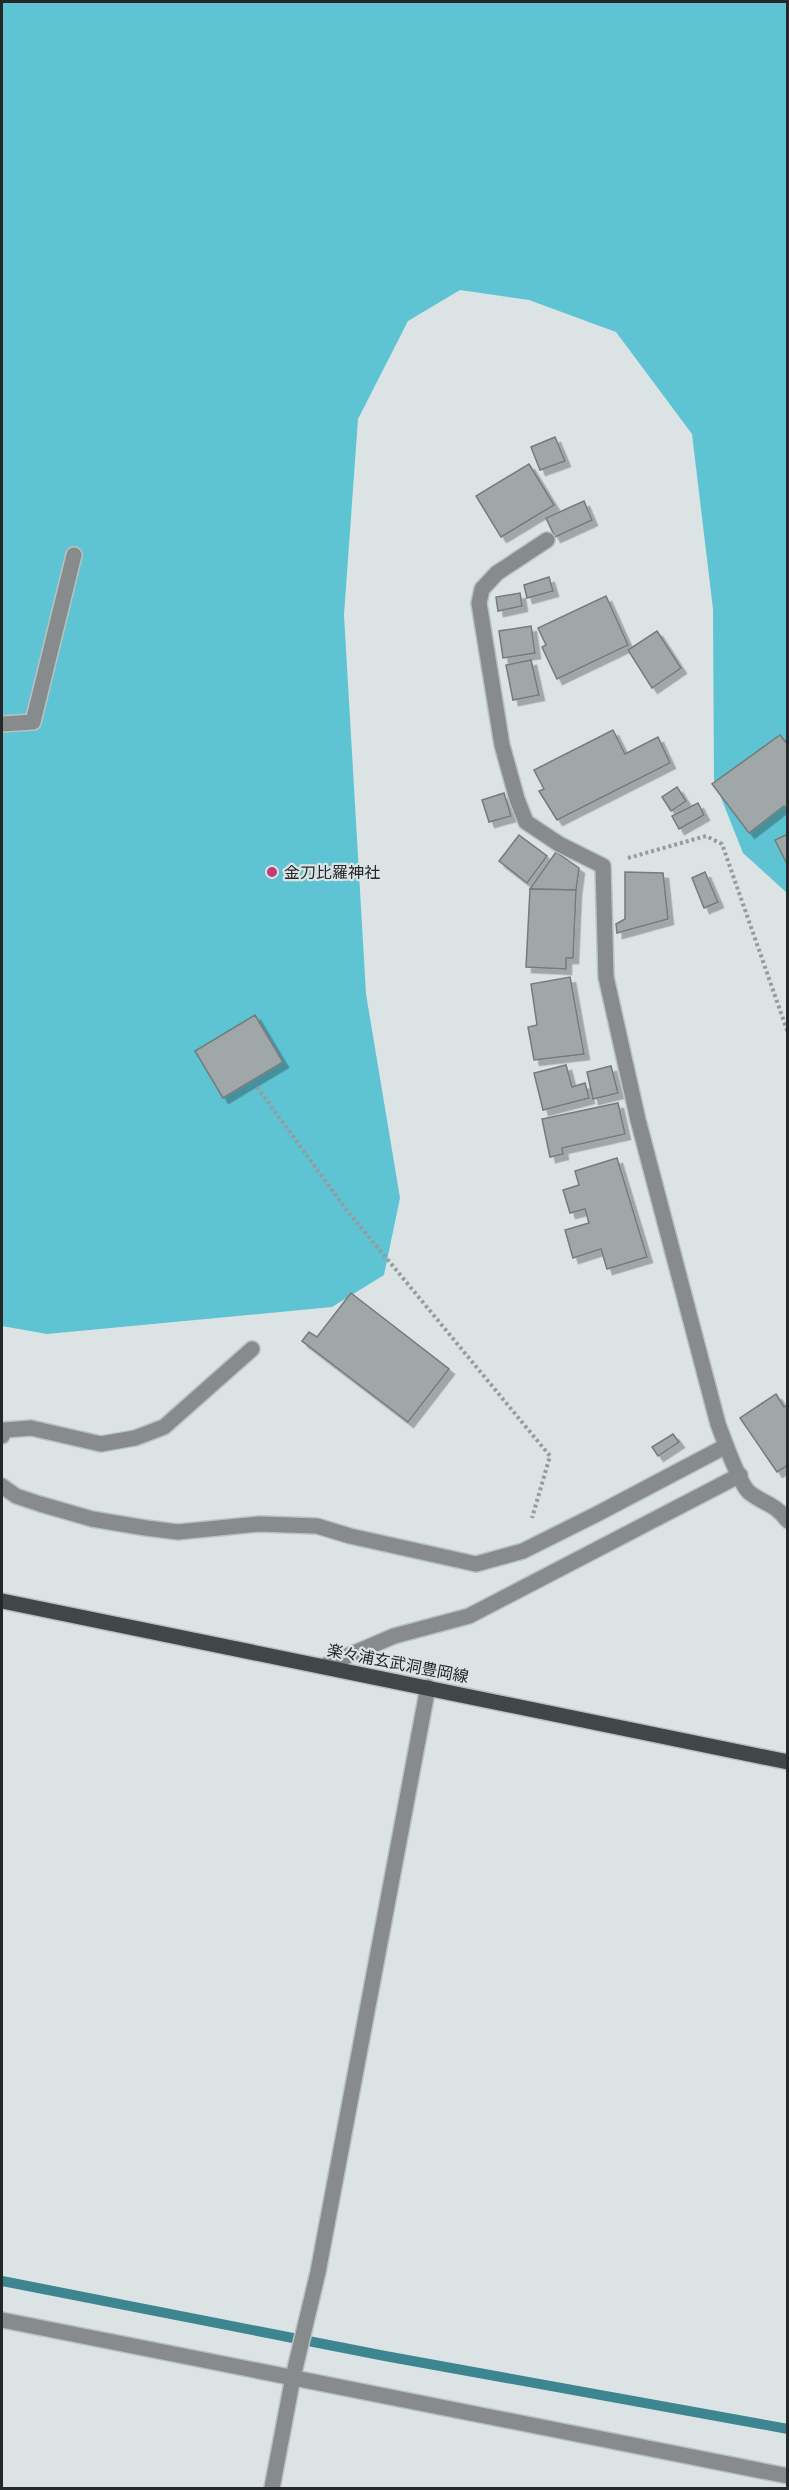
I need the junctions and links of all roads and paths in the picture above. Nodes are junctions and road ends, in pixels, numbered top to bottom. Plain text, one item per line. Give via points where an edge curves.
1 (547, 540) dead end
2 (74, 555) dead end
3 (2, 724) edge
4 (603, 866) junction
5 (788, 1033) edge
6 (257, 1087) dead end
7 (252, 1349) dead end
8 (2, 1436) edge
9 (726, 1446) junction
10 (740, 1475) junction
11 (2, 1486) edge
12 (782, 1503) edge
13 (788, 1521) edge
14 (523, 1551) junction
15 (2, 1601) edge
16 (324, 1666) junction
17 (428, 1687) junction
18 (788, 1762) edge
19 (2, 2320) edge
20 (293, 2377) junction
21 (788, 2476) edge
22 (272, 2488) edge

1 - 4 street via 497,573 482,589 479,603 502,745 526,822
2 - 3 street via 33,722
4 - 5 path via 706,836 722,844
4 - 9 street via 606,977 638,1120
6 - 14 path via 345,1208 550,1456
7 - 8 street via 164,1427 135,1438 101,1444 31,1428 5,1430
9 - 10 street
9 - 14 street
10 - 12 street via 748,1492
10 - 16 street via 469,1616 394,1636
11 - 14 street via 16,1496 92,1519 167,1531 259,1524 316,1526 476,1564
12 - 13 street
15 - 16 main road, 楽々浦玄武洞豊岡線
16 - 17 main road, 楽々浦玄武洞豊岡線
17 - 18 main road, 楽々浦玄武洞豊岡線
17 - 20 street via 318,2272
19 - 20 street
20 - 21 street
20 - 22 street

